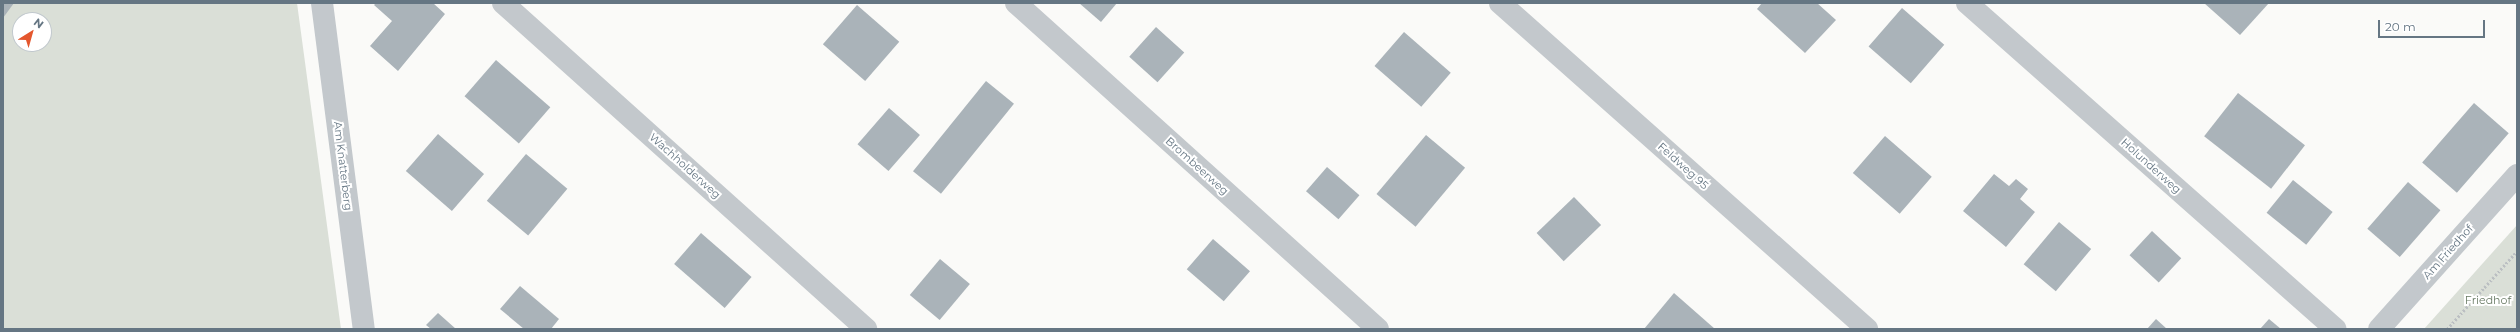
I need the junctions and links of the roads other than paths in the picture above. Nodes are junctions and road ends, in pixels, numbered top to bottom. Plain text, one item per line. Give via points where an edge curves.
1 (322, 3) edge
2 (503, 3) edge
3 (1016, 3) edge
4 (1500, 3) edge
5 (1967, 3) edge
6 (2517, 175) edge
7 (854, 325) edge
8 (364, 329) edge
9 (1378, 329) edge
10 (1867, 329) edge
11 (2335, 329) edge
12 (2379, 329) edge

1 - 8 street, Am Knatterberg
2 - 7 street, Wachholderweg
3 - 9 street, Brombeerweg
4 - 10 street, Feldweg 95
5 - 11 street, Holunderweg
6 - 12 street, Am Friedhof

